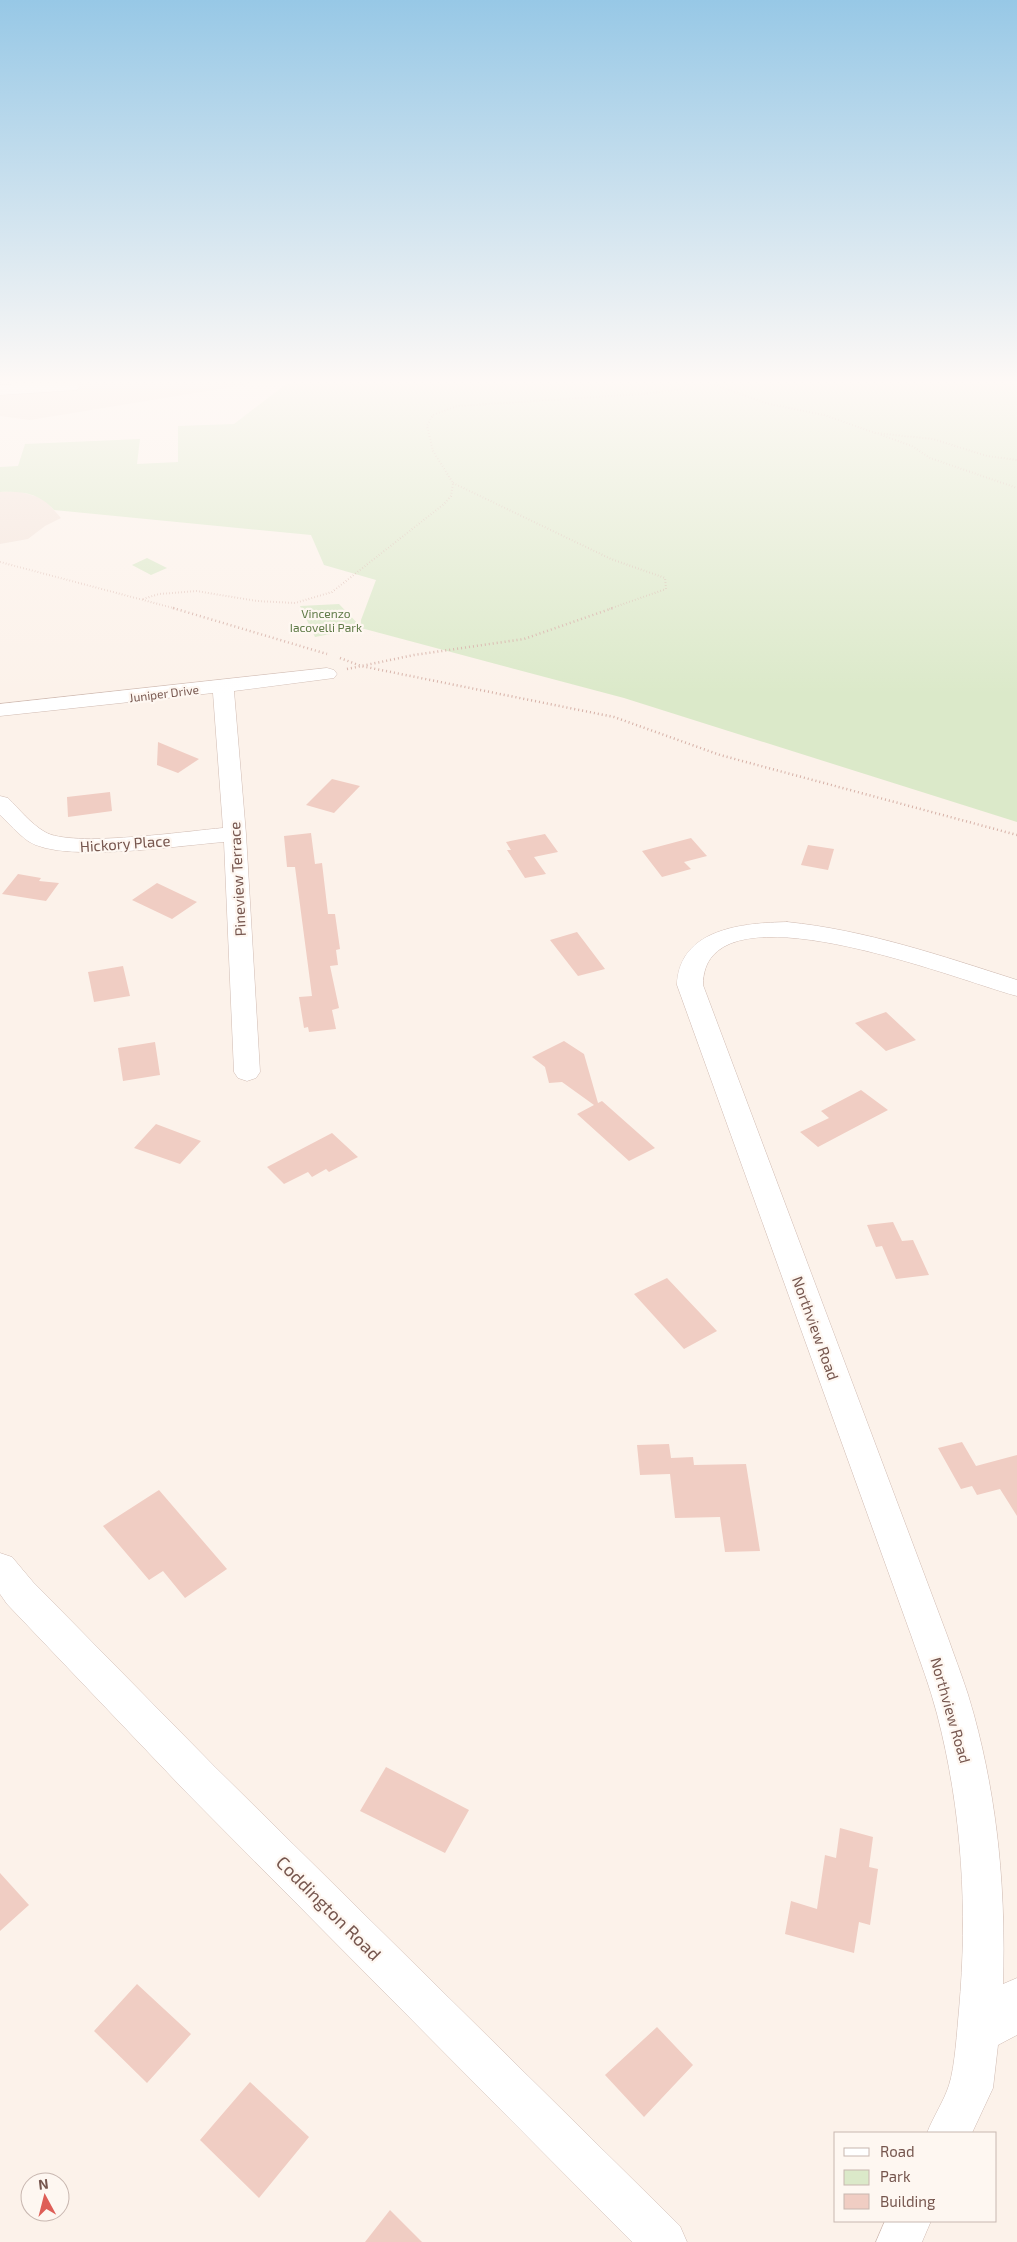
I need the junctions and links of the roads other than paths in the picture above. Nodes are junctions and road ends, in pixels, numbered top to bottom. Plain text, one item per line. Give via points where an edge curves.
1 (327, 674) road end
2 (223, 686) junction
3 (0, 710) edge
4 (0, 803) edge
5 (235, 834) junction
6 (1017, 988) edge
7 (246, 1072) dead end
8 (7, 1587) edge
9 (1017, 1999) edge
10 (978, 2032) junction
11 (949, 2132) edge
12 (908, 2222) edge
13 (664, 2242) edge
14 (899, 2242) edge

1 - 2 street, Juniper Drive
2 - 3 street, Juniper Drive
2 - 5 street, Pineview Terrace
4 - 5 street, Hickory Place via 37,837 63,845 95,846
5 - 7 street, Pineview Terrace
6 - 10 street, Northview Road via 856,940 788,931 754,930 723,938 700,953 689,974 929,1635 958,1725 975,1807 984,1896 983,1990
8 - 13 street, Coddington Road
9 - 10 street via 1006,2018
10 - 11 street, Northview Road via 971,2088
12 - 14 street

